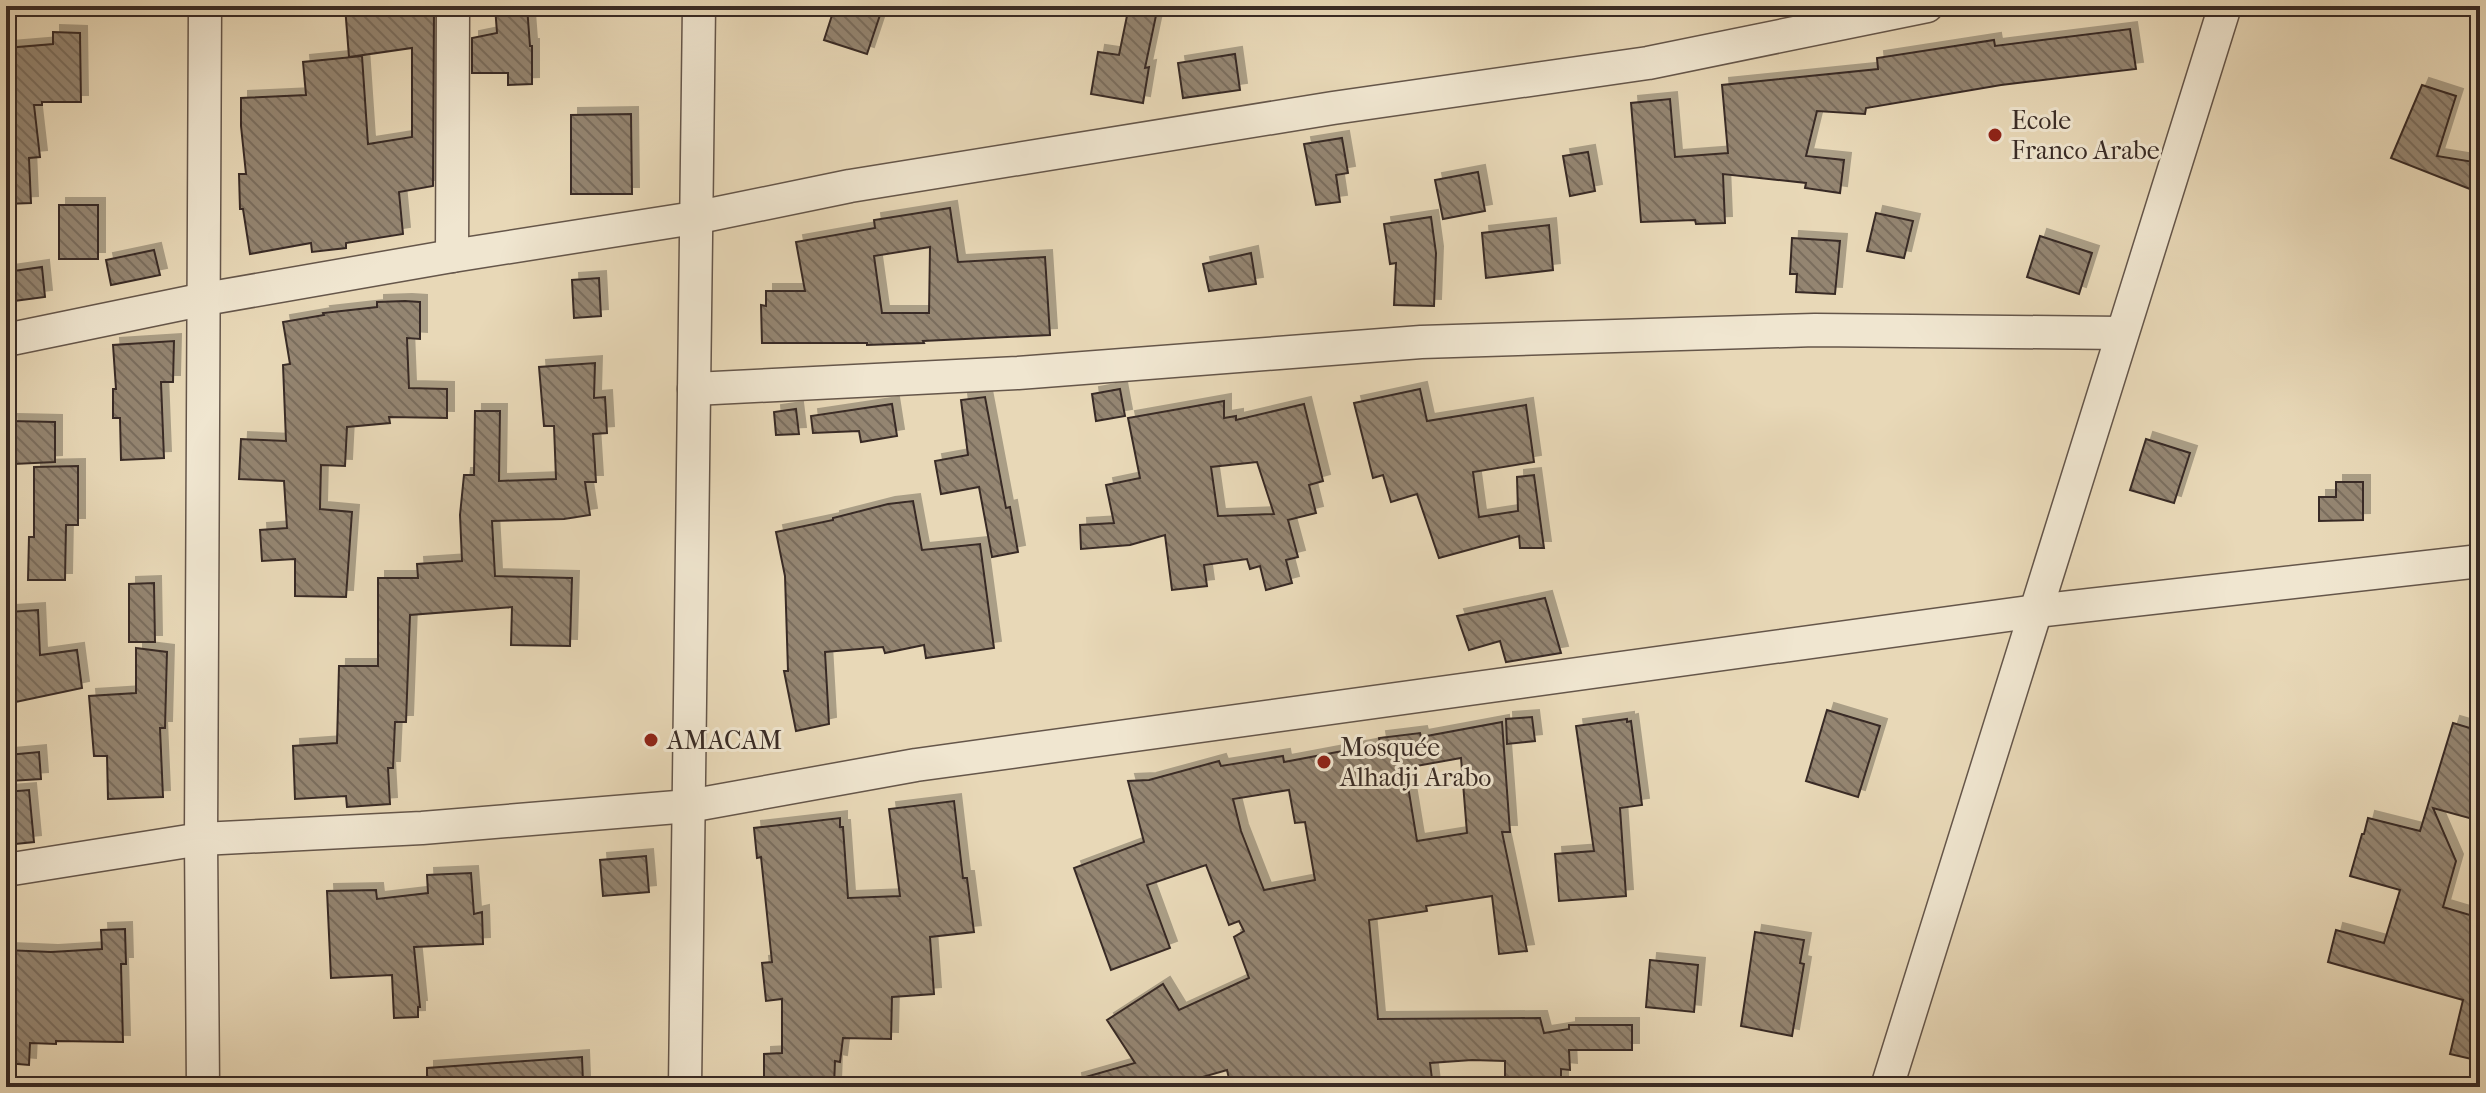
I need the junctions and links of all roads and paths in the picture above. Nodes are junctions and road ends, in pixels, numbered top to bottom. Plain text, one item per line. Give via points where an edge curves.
1 (205, 6) edge
2 (453, 6) edge
3 (699, 6) edge
4 (1927, 6) edge
5 (2225, 6) edge
6 (694, 218) junction
7 (452, 256) junction
8 (205, 299) junction
9 (2122, 333) junction
10 (6, 340) edge
11 (694, 389) junction
12 (2480, 561) edge
13 (2036, 611) junction
14 (689, 806) junction
15 (201, 839) junction
16 (6, 870) edge
17 (203, 1087) edge
18 (685, 1087) edge
19 (1887, 1087) edge

1 - 8 street
2 - 7 street
3 - 6 street
4 - 6 street via 1648,63 881,181
5 - 9 street
6 - 7 street
6 - 11 street
7 - 8 street
8 - 10 street
8 - 15 street
9 - 11 street via 1815,330 1421,342 1018,373
9 - 13 street
11 - 14 street
12 - 13 street
13 - 14 street via 916,765
13 - 19 street
14 - 15 street
14 - 18 street
15 - 16 street
15 - 17 street

